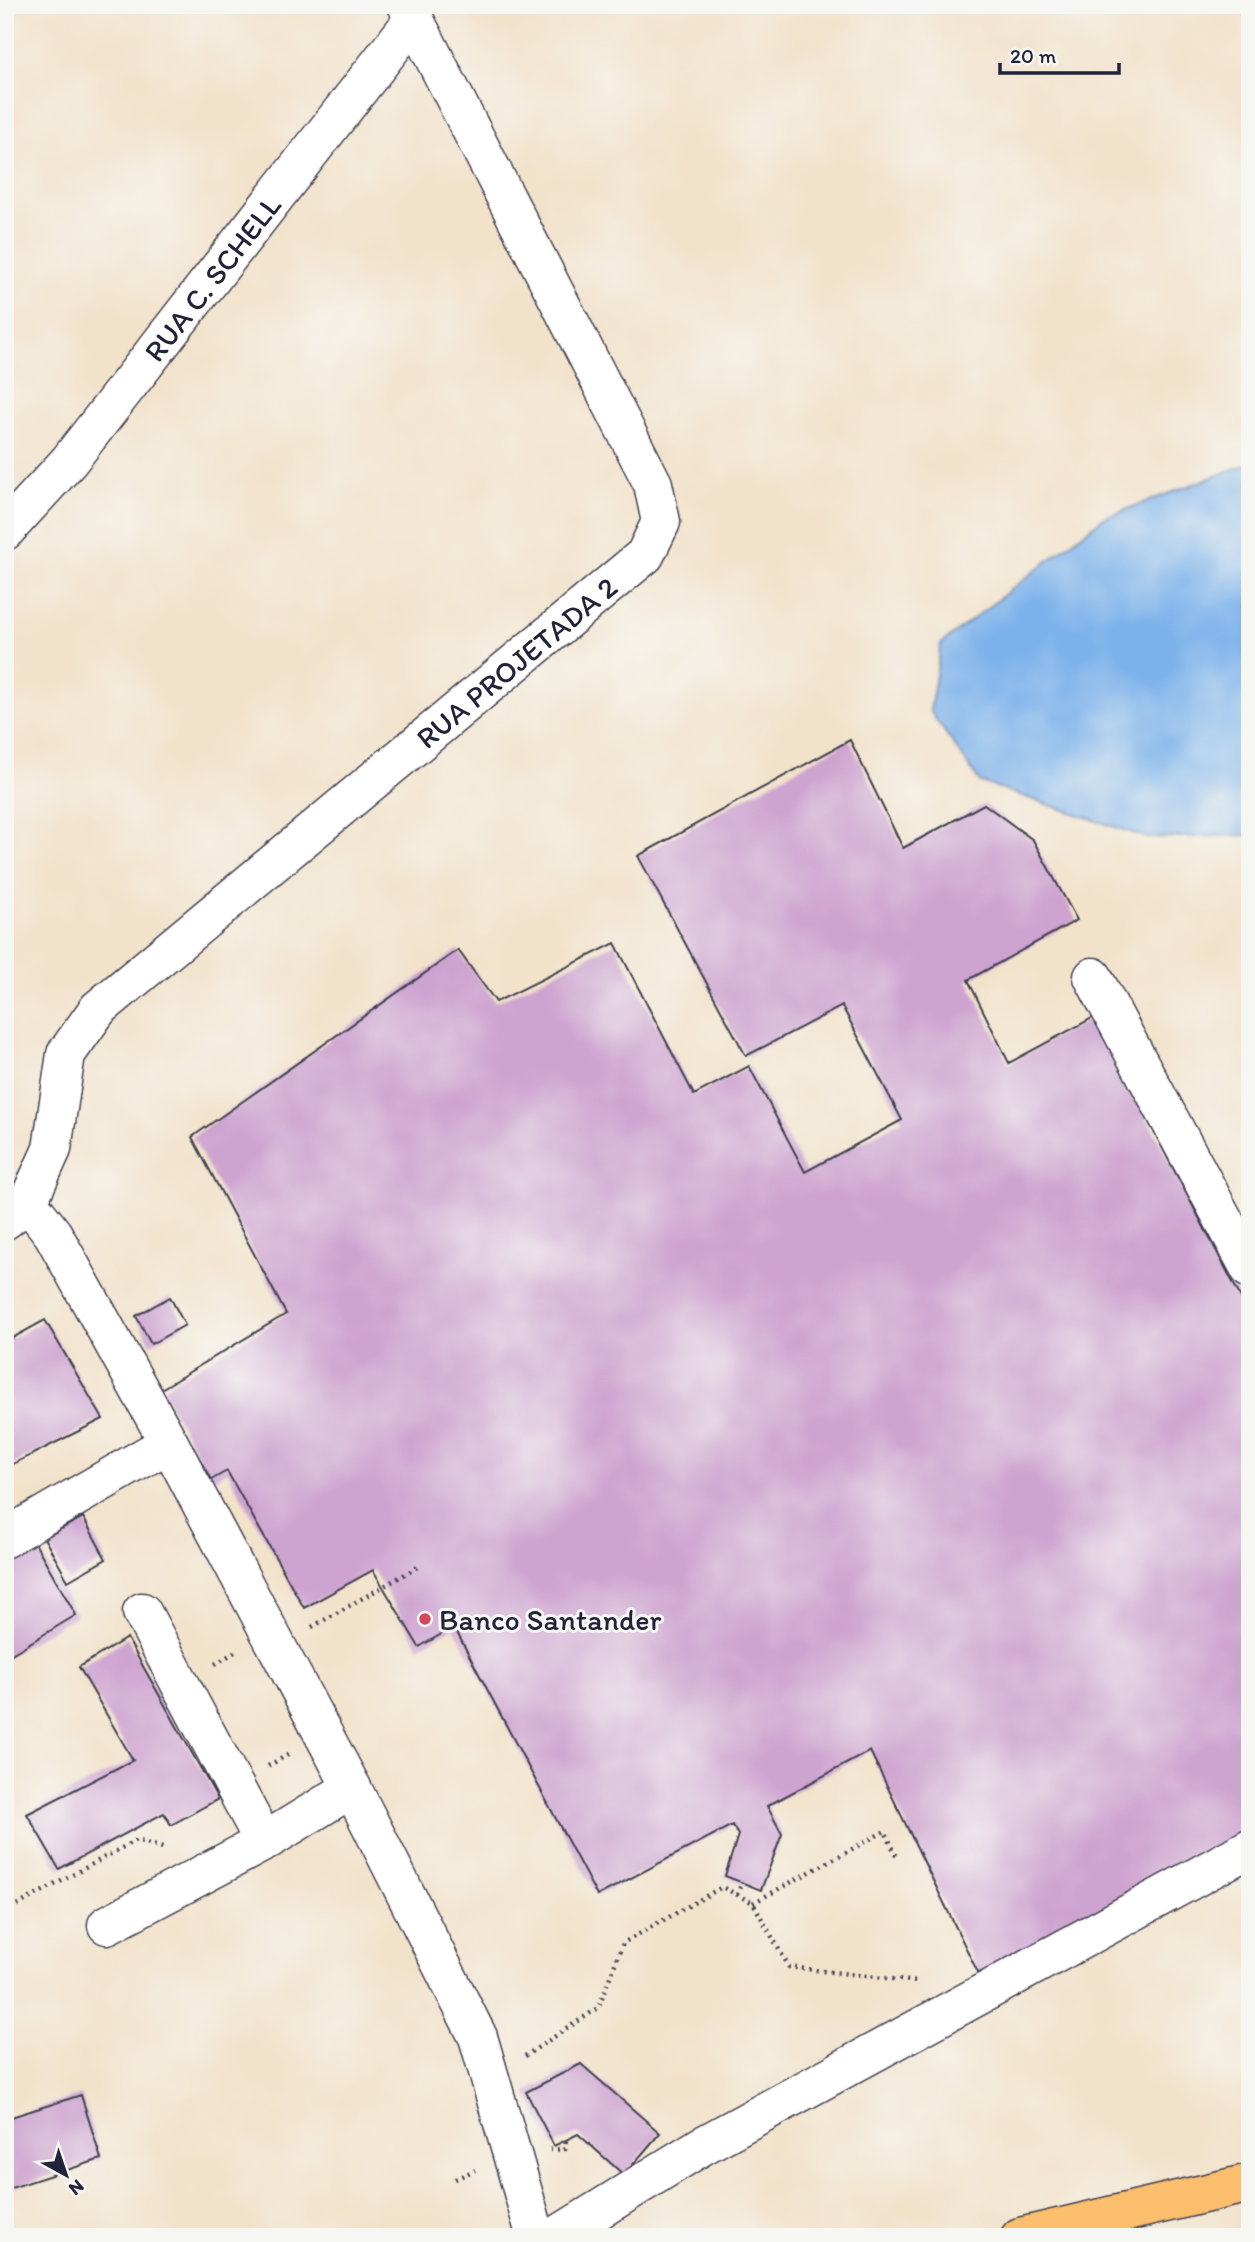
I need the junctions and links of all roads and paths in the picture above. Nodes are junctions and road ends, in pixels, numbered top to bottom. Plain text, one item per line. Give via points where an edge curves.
1 (411, 12) edge
2 (5, 531) edge
3 (1093, 977) dead end
4 (16, 1211) edge
5 (1250, 1269) edge
6 (169, 1443) junction
7 (5, 1538) edge
8 (142, 1612) dead end
9 (274, 1640) junction
10 (180, 1684) junction
11 (300, 1748) dead end
12 (352, 1788) junction
13 (244, 1804) junction
14 (264, 1842) junction
15 (1250, 1848) edge
16 (168, 1850) dead end
17 (897, 1857) dead end
18 (742, 1882) dead end
19 (737, 1895) junction
20 (753, 1903) junction
21 (5, 1912) edge
22 (107, 1926) dead end
23 (921, 1983) dead end
24 (522, 2059) dead end
25 (1250, 2183) edge
26 (536, 2237) edge
27 (555, 2237) edge
28 (1020, 2237) edge

1 - 2 street, RUA C. SCHELL via 69,461
1 - 4 street, RUA PROJETADA 2 via 653,484 661,522 645,555 98,1009 66,1054 52,1149
3 - 5 street
4 - 6 street via 53,1234
6 - 7 street
6 - 9 street
8 - 10 street
9 - 10 path via 241,1648
9 - 12 street
10 - 13 street
11 - 13 path via 266,1768
12 - 14 street
12 - 26 street via 478,2037
13 - 14 street
14 - 22 street
15 - 27 street via 702,2146
16 - 21 path via 136,1840
17 - 20 path via 885,1831
18 - 19 path
19 - 20 path
19 - 24 path via 722,1887 623,1943 598,2008
20 - 23 path via 789,1967
25 - 28 main road

